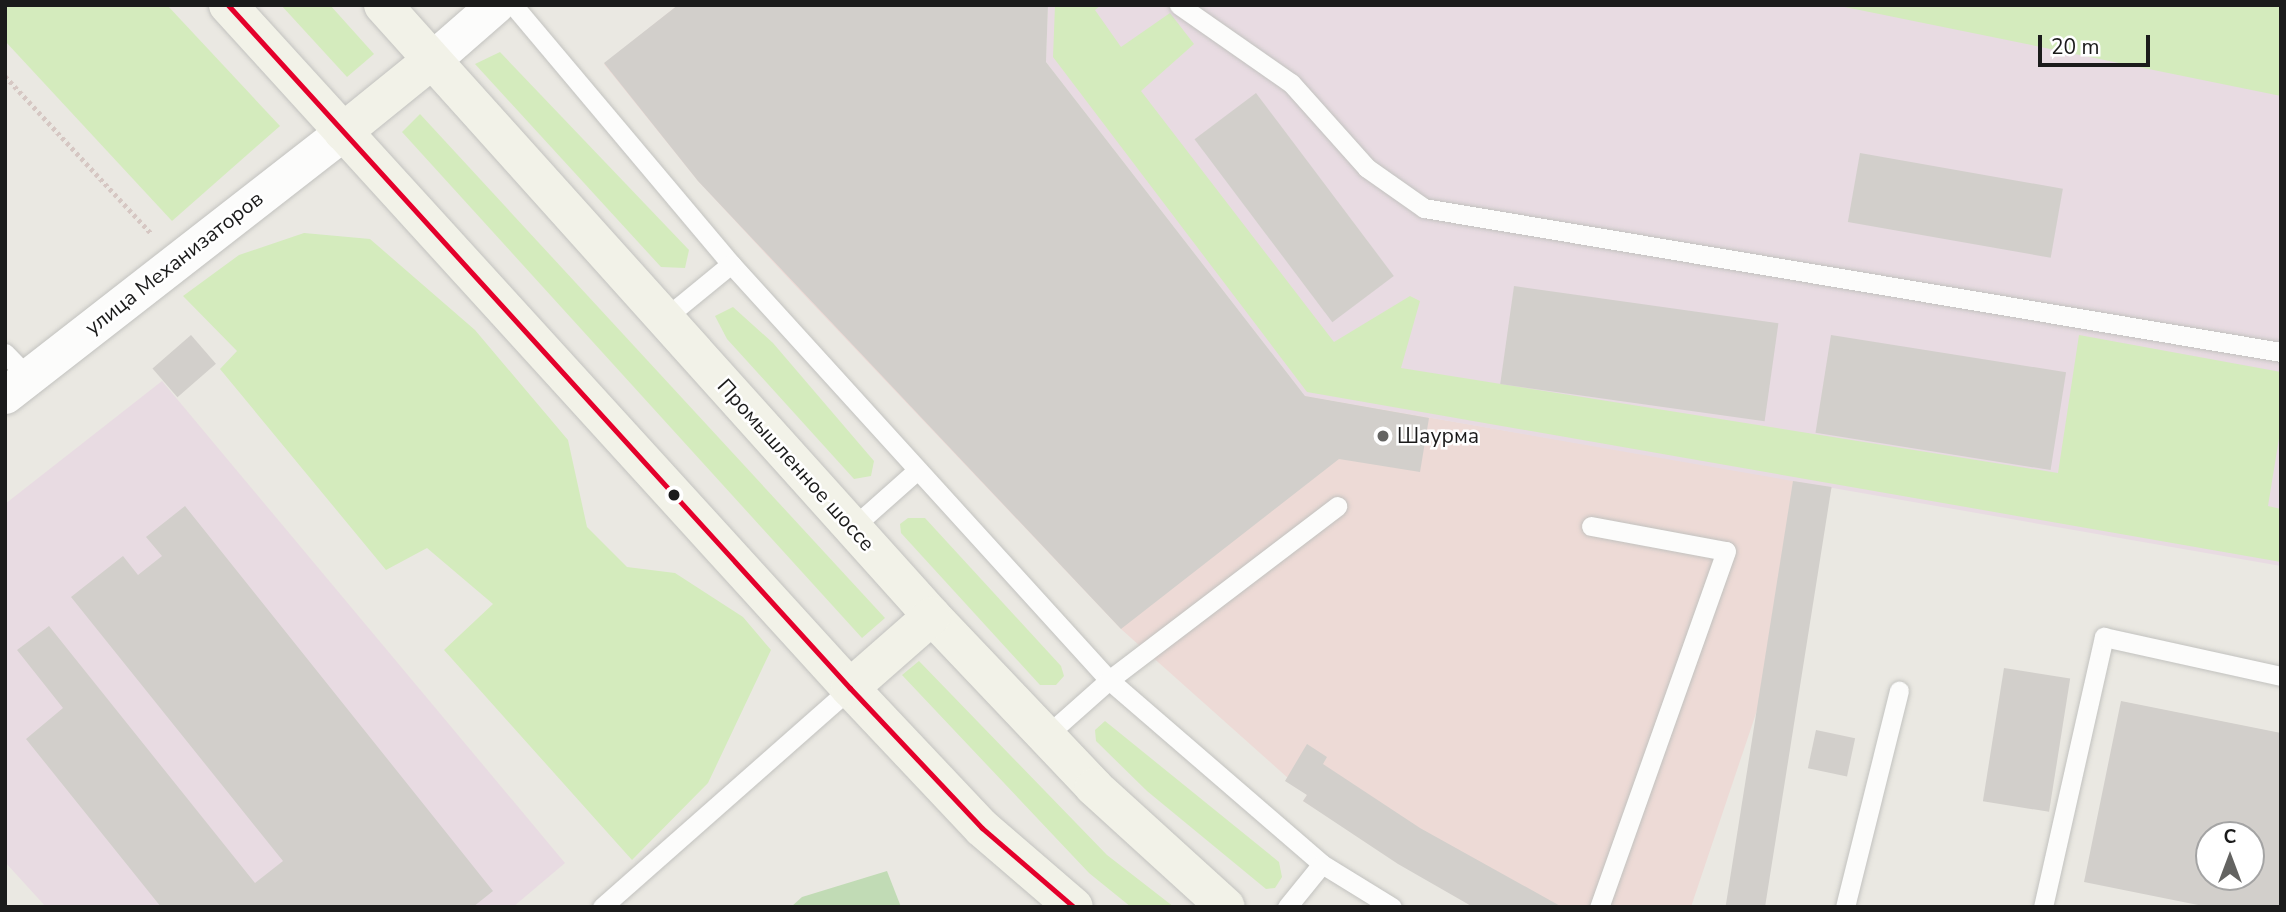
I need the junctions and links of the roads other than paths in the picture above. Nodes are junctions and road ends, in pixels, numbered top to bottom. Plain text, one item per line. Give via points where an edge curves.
1 (228, 5) edge
2 (383, 5) edge
3 (495, 5) edge
4 (513, 5) edge
5 (1178, 5) edge
6 (432, 60) junction
7 (343, 132) junction
8 (731, 264) junction
9 (665, 318) junction
10 (2281, 352) edge
11 (13, 375) edge
12 (915, 472) junction
13 (1337, 506) dead end
14 (1591, 526) dead end
15 (852, 528) junction
16 (932, 616) junction
17 (2281, 676) edge
18 (1109, 680) junction
19 (850, 688) junction
20 (1899, 691) dead end
21 (1046, 736) junction
22 (1322, 864) junction
23 (602, 907) edge
24 (1074, 907) edge
25 (1226, 907) edge
26 (1287, 907) edge
27 (1392, 907) edge
28 (1599, 907) edge
29 (1845, 907) edge
30 (2043, 907) edge

1 - 7 main road
2 - 6 main road, Промышленное шоссе
3 - 6 street
4 - 8 lane
5 - 10 lane via 1291,83 1367,168 1424,208
6 - 7 main road
6 - 9 main road, Промышленное шоссе
7 - 11 street, улица Механизаторов via 177,261
7 - 19 main road
8 - 9 lane
8 - 12 lane
9 - 15 main road, Промышленное шоссе
12 - 15 lane
12 - 18 lane
13 - 18 lane
14 - 28 lane via 1726,551
15 - 16 main road, Промышленное шоссе
16 - 19 main road
16 - 21 main road, Промышленное шоссе
17 - 30 lane via 2104,637
18 - 21 lane
18 - 22 lane
19 - 23 lane
19 - 24 main road via 982,828
20 - 29 lane
21 - 25 main road, Промышленное шоссе
22 - 26 lane
22 - 27 lane

